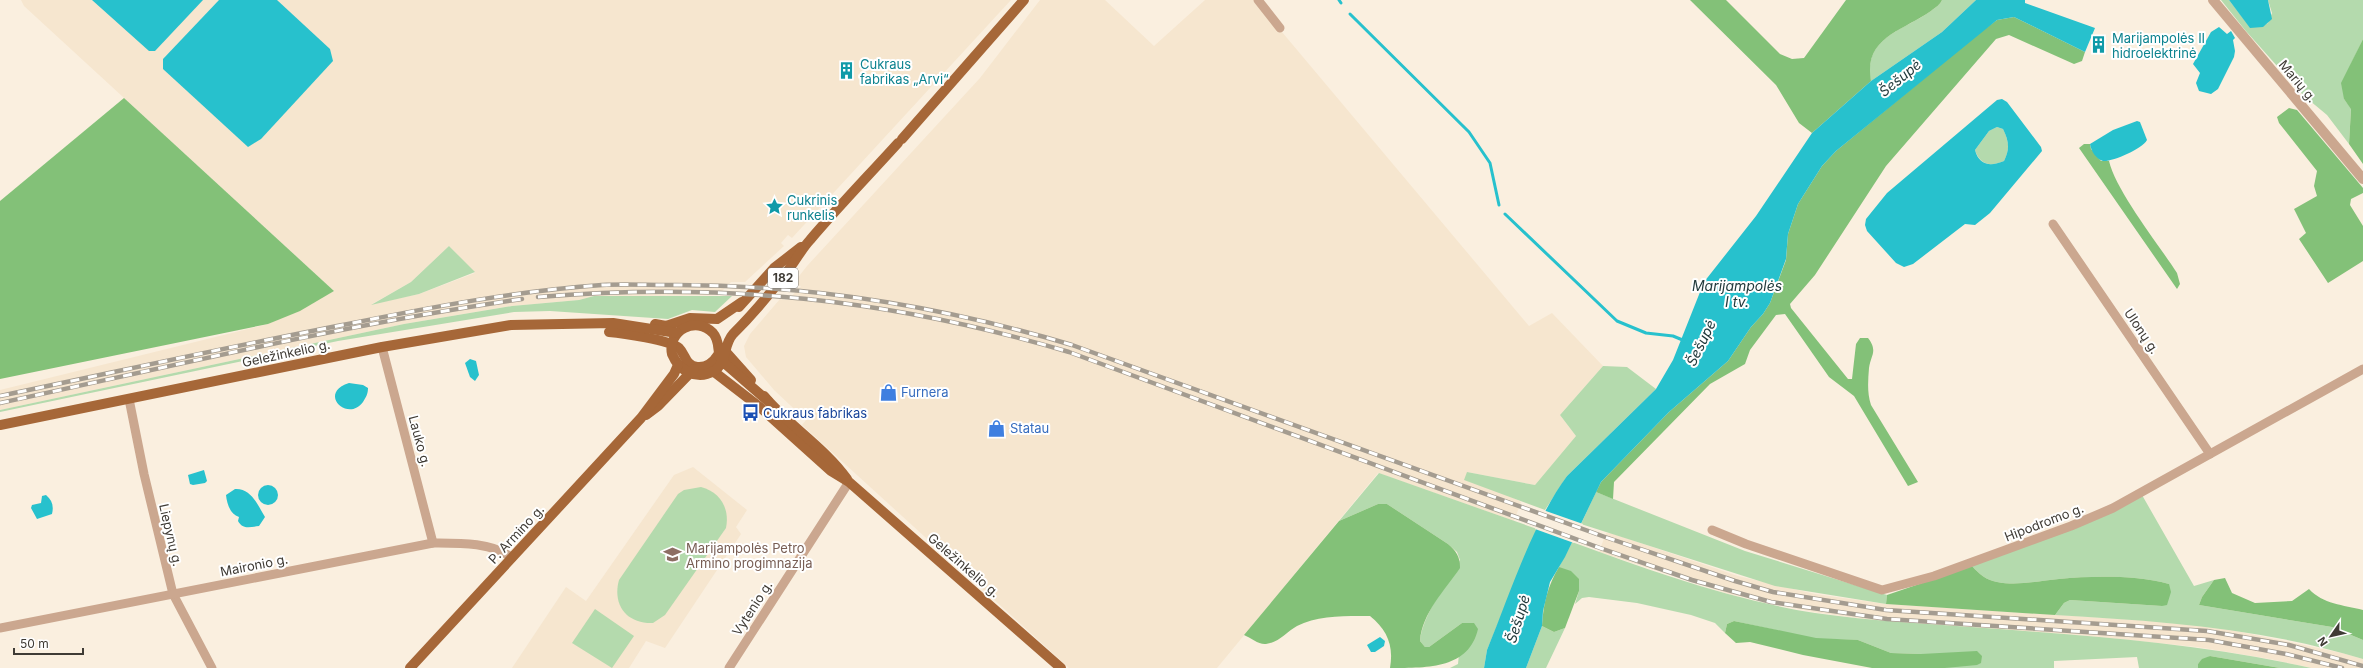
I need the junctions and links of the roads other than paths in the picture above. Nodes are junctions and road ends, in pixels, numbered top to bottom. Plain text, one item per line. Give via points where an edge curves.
1 (1024, 0) edge
2 (1258, 0) edge
3 (2213, 0) edge
4 (1280, 28) dead end
5 (2363, 179) edge
6 (2052, 224) dead end
7 (809, 241) junction
8 (742, 302) junction
9 (752, 312) junction
10 (611, 327) junction
11 (710, 330) junction
12 (677, 333) junction
13 (718, 341) junction
14 (382, 347) junction
15 (672, 349) junction
16 (722, 356) junction
17 (678, 365) junction
18 (2363, 369) edge
19 (693, 370) junction
20 (713, 372) junction
21 (129, 399) junction
22 (641, 418) junction
23 (0, 425) edge
24 (2210, 454) junction
25 (850, 482) junction
26 (1712, 530) dead end
27 (433, 543) junction
28 (512, 558) junction
29 (173, 594) junction
30 (0, 628) edge
31 (212, 668) edge
32 (410, 668) edge
33 (729, 668) edge
34 (1061, 668) edge

1 - 7 main road, 182
2 - 4 street
3 - 5 street, Marių g.
6 - 24 street, Ulonų g.
7 - 8 main road, 182 via 774,268
7 - 9 main road, 182 via 784,277
8 - 10 main road via 713,320 690,318 666,326 632,321
8 - 11 main road, 182 via 733,315
9 - 13 main road, 182
9 - 16 main road via 729,340
10 - 12 main road, Geležinkelio g.
10 - 14 main road, Geležinkelio g. via 512,326
10 - 15 main road, Geležinkelio g.
11 - 12 main road via 691,325
11 - 13 main road
12 - 15 main road
13 - 16 main road
14 - 21 main road, Geležinkelio g.
14 - 27 street, Lauko g.
15 - 17 main road
15 - 19 main road via 679,348
16 - 19 main road via 708,365
16 - 20 main road
16 - 25 main road, Geležinkelio g. via 797,430 837,464
17 - 19 main road
17 - 22 main road, P. Armino g.
18 - 24 street, Hipodromo g.
19 - 20 main road via 702,375
19 - 22 main road, P. Armino g. via 658,406
20 - 25 main road, Geležinkelio g. via 761,408 831,470
21 - 23 main road, Geležinkelio g.
21 - 29 street, Liepynų g.
22 - 28 main road, P. Armino g.
24 - 26 street, Hipodromo g. via 2113,508 2071,526 1934,576 1882,590
25 - 33 street, Vytenio g.
25 - 34 main road, Geležinkelio g.
27 - 28 street, Maironio g. via 452,543 503,551
27 - 29 street, Maironio g.
28 - 32 main road, P. Armino g.
29 - 30 street, Maironio g.
29 - 31 street, Liepynų g.

